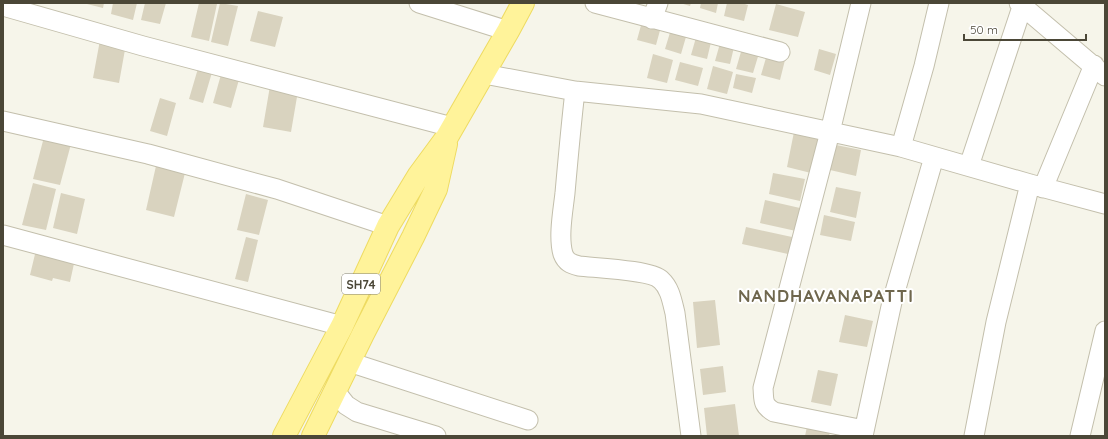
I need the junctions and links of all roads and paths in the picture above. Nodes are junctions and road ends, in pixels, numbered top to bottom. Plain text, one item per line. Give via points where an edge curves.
1 (419, 3) edge
2 (523, 3) edge
3 (595, 3) edge
4 (861, 3) edge
5 (938, 3) edge
6 (3, 5) edge
7 (1021, 5) edge
8 (655, 11) edge
9 (508, 31) junction
10 (780, 52) dead end
11 (1099, 70) edge
12 (484, 74) junction
13 (575, 91) junction
14 (3, 121) edge
15 (450, 132) junction
16 (830, 132) junction
17 (901, 146) junction
18 (934, 157) junction
19 (969, 166) junction
20 (1036, 186) junction
21 (1105, 204) edge
22 (388, 226) junction
23 (3, 235) edge
24 (342, 326) junction
25 (1105, 331) edge
26 (349, 362) junction
27 (335, 391) junction
28 (528, 420) dead end
29 (863, 433) edge
30 (284, 436) edge
31 (313, 436) edge
32 (436, 436) edge
33 (691, 436) edge
34 (974, 436) edge
35 (1080, 436) edge

1 - 9 street
2 - 9 main road, SH74
3 - 8 street
4 - 16 street
5 - 17 street via 924,66
6 - 15 street
7 - 11 street
7 - 19 street
8 - 10 street
9 - 12 main road, SH74
11 - 20 street
12 - 13 street
12 - 15 main road, SH74
13 - 16 street via 701,104
13 - 33 street via 562,222 563,255 573,264 646,274 660,278 667,286 675,313
14 - 22 street via 148,154 277,189
15 - 22 main road, SH74 via 419,175
15 - 26 main road, SH74 via 436,189
16 - 17 street
16 - 29 street via 767,371 764,400 766,407 774,412
17 - 18 street
18 - 19 street
18 - 29 street via 892,302
19 - 20 street
20 - 21 street
20 - 34 street via 996,322
22 - 24 main road, SH74
23 - 24 street
24 - 30 main road, SH74
25 - 35 street
26 - 27 main road, SH74
26 - 28 street
27 - 31 main road, SH74
27 - 32 street via 346,405 357,412

